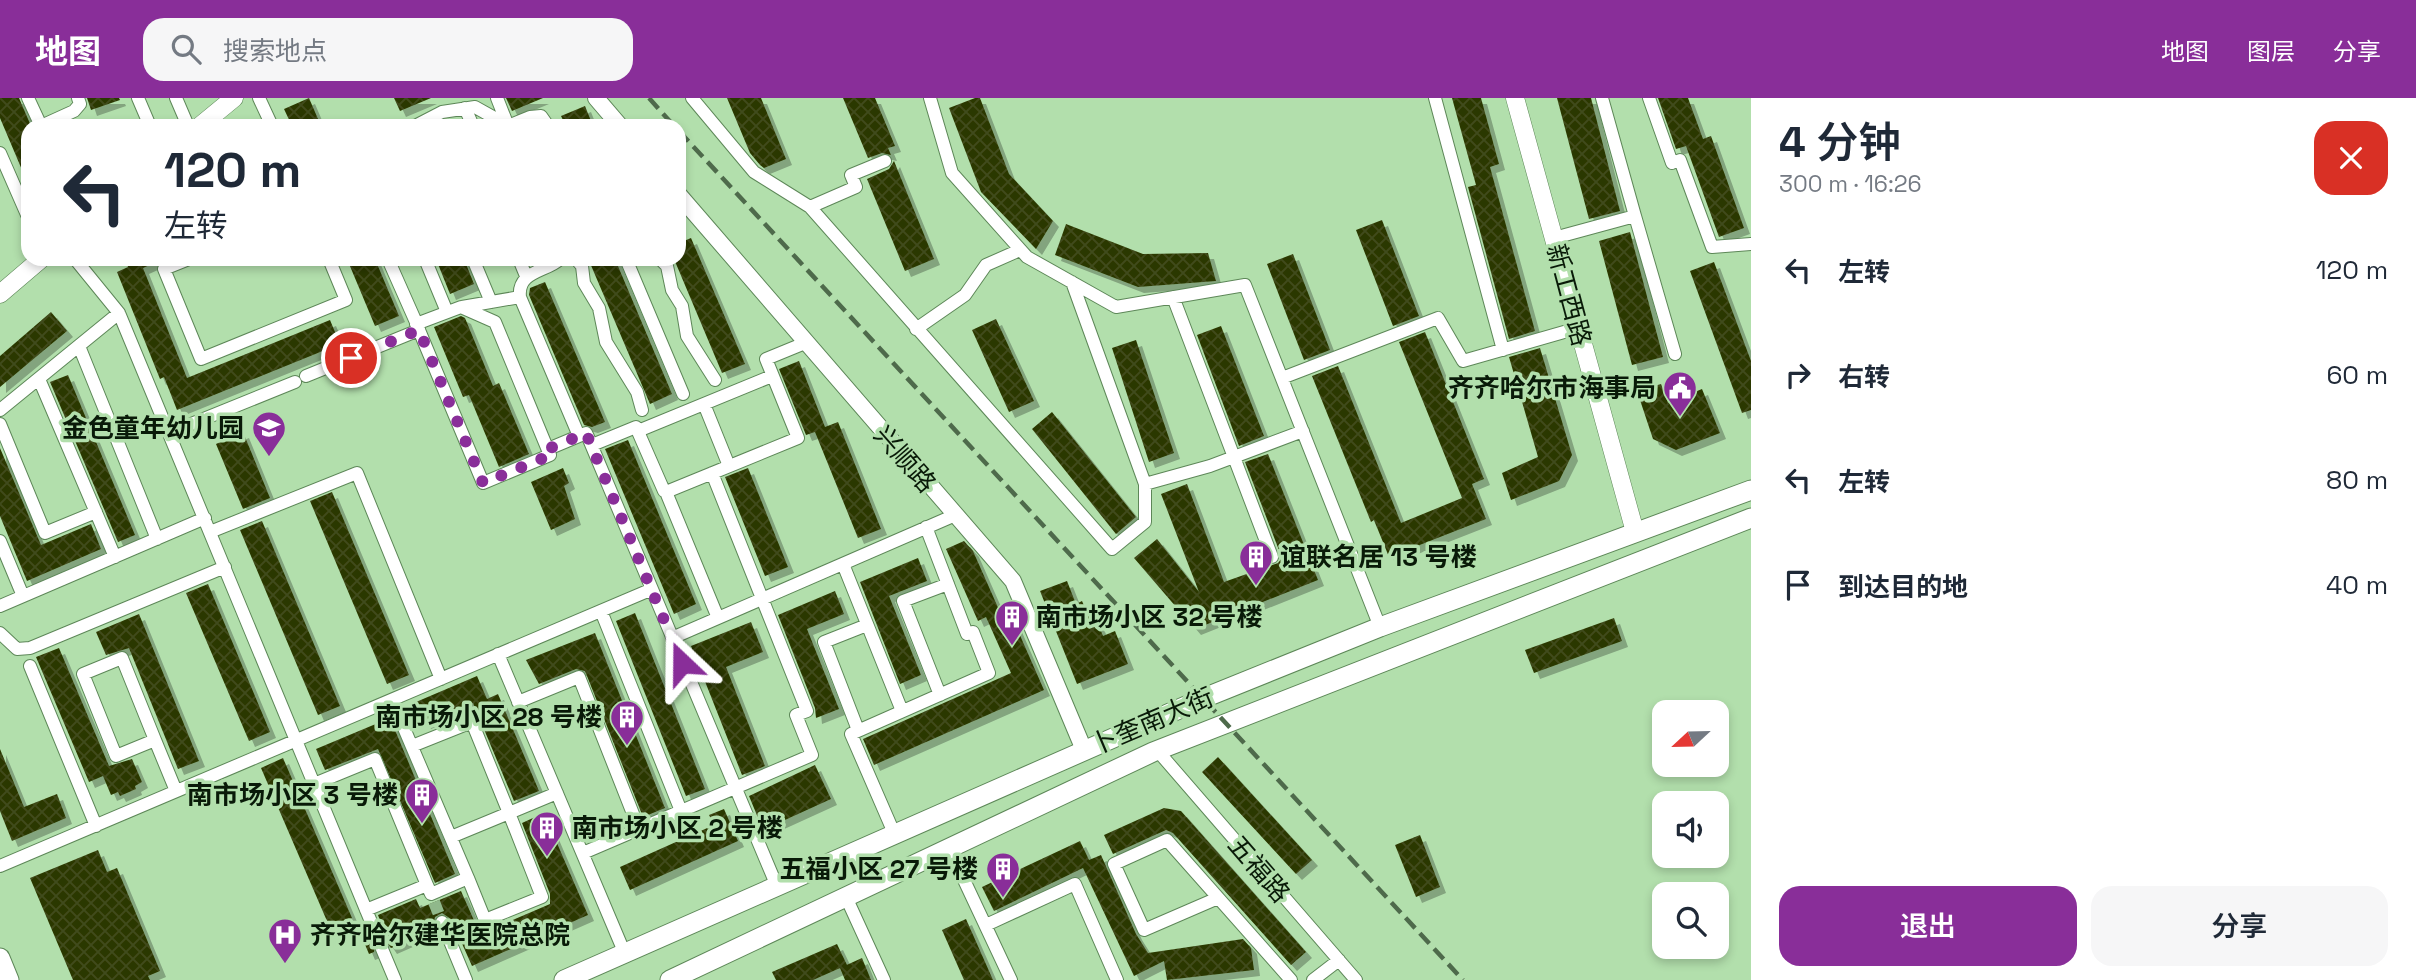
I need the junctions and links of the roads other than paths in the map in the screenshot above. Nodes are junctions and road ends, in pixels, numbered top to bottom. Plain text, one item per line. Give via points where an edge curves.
1 (28, 98) edge
2 (78, 98) edge
3 (138, 98) edge
4 (176, 98) edge
5 (234, 98) edge
6 (259, 98) edge
7 (478, 98) edge
8 (497, 98) edge
9 (596, 98) edge
10 (692, 98) edge
11 (930, 98) edge
12 (1435, 98) edge
13 (1515, 98) edge
14 (1602, 98) edge
15 (1649, 98) edge
16 (466, 108) junction
17 (484, 113) junction
18 (38, 119) edge
19 (56, 119) edge
20 (147, 119) edge
21 (185, 119) edge
22 (208, 119) edge
23 (269, 119) edge
24 (428, 119) edge
25 (470, 119) edge
26 (494, 119) edge
27 (504, 119) edge
28 (525, 119) edge
29 (543, 119) edge
30 (614, 119) edge
31 (0, 153) edge
32 (885, 161) dead end
33 (21, 201) edge
34 (686, 203) edge
35 (810, 206) junction
36 (1635, 216) junction
37 (1554, 238) junction
38 (1751, 244) edge
39 (1020, 250) junction
40 (33, 266) edge
41 (81, 266) edge
42 (172, 266) edge
43 (332, 266) edge
44 (391, 266) edge
45 (428, 266) edge
46 (476, 266) edge
47 (522, 266) edge
48 (546, 266) edge
49 (582, 266) edge
50 (629, 266) edge
51 (667, 266) edge
52 (526, 276) junction
53 (1072, 282) junction
54 (0, 293) edge
55 (520, 297) junction
56 (1173, 297) junction
57 (491, 302) junction
58 (461, 307) junction
59 (447, 312) junction
60 (119, 313) junction
61 (417, 327) junction
62 (1578, 328) junction
63 (916, 329) junction
64 (805, 343) junction
65 (79, 346) junction
66 (1503, 350) junction
67 (1675, 354) dead end
68 (772, 376) junction
69 (1282, 378) junction
70 (39, 379) junction
71 (715, 380) dead end
72 (683, 394) dead end
73 (704, 404) junction
74 (0, 410) edge
75 (642, 410) dead end
76 (0, 424) edge
77 (638, 431) junction
78 (1303, 431) junction
79 (169, 433) junction
80 (579, 436) junction
81 (592, 446) junction
82 (548, 449) junction
83 (1234, 457) junction
84 (729, 466) junction
85 (712, 473) junction
86 (1145, 484) junction
87 (1751, 490) edge
88 (664, 491) dead end
89 (96, 512) junction
90 (953, 516) junction
91 (205, 518) junction
92 (1751, 518) edge
93 (926, 527) junction
94 (1635, 532) junction
95 (210, 533) junction
96 (157, 539) junction
97 (2, 549) edge
98 (115, 557) junction
99 (1272, 557) dead end
100 (843, 564) junction
101 (225, 567) junction
102 (948, 584) junction
103 (650, 590) junction
104 (23, 596) junction
105 (762, 598) junction
106 (0, 606) edge
107 (601, 611) junction
108 (718, 618) junction
109 (867, 625) junction
110 (1380, 627) junction
111 (0, 633) edge
112 (672, 638) junction
113 (498, 654) junction
114 (30, 666) dead end
115 (441, 679) junction
116 (940, 695) junction
117 (392, 700) junction
118 (518, 702) junction
119 (902, 711) junction
120 (858, 730) junction
121 (155, 740) junction
122 (296, 740) junction
123 (412, 746) junction
124 (1084, 750) junction
125 (1163, 757) dead end
126 (314, 784) junction
127 (735, 789) junction
128 (176, 791) junction
129 (557, 793) junction
130 (681, 811) junction
131 (509, 813) junction
132 (96, 825) junction
133 (639, 829) junction
134 (894, 833) junction
135 (451, 837) junction
136 (949, 848) junction
137 (583, 853) junction
138 (0, 866) edge
139 (468, 878) junction
140 (776, 884) junction
141 (430, 894) junction
142 (846, 897) junction
143 (1218, 898) junction
144 (366, 910) junction
145 (442, 922) tunnel mouth
146 (986, 925) junction
147 (374, 929) tunnel mouth
148 (382, 949) tunnel mouth
149 (625, 954) junction
150 (0, 958) edge
151 (1339, 960) junction
152 (9, 980) edge
153 (395, 980) edge
154 (466, 980) edge
155 (564, 980) edge
156 (670, 980) edge
157 (884, 980) edge
158 (1011, 980) edge
159 (1117, 980) edge
160 (1291, 980) edge
161 (1313, 980) edge
162 (1356, 980) edge

1 - 18 street
2 - 19 street via 80,104 74,111
3 - 20 street
4 - 21 street
5 - 22 main road
6 - 23 street
7 - 17 street
8 - 27 street
9 - 30 street
10 - 35 street via 754,172
11 - 39 street via 952,173
12 - 66 street
13 - 37 main road, 新工西路
14 - 36 street
15 - 38 street via 1672,163 1680,160 1712,247
16 - 17 street
16 - 24 street
16 - 25 street
17 - 26 street
28 - 29 street
31 - 33 street
32 - 35 street via 851,175 856,187
34 - 64 street, 兴顺路
35 - 63 street
36 - 37 street
36 - 67 street
37 - 62 main road, 新工西路
39 - 53 street
39 - 63 street via 986,265 965,295
40 - 54 main road
41 - 60 street
42 - 43 street via 164,269 201,359 346,300
44 - 61 street
45 - 59 street
46 - 57 street
47 - 52 street
48 - 52 street
49 - 75 street via 607,342 637,392
50 - 72 street
51 - 71 street via 687,336
52 - 55 street
53 - 56 street via 1116,307
53 - 86 street
55 - 57 street
55 - 80 street
56 - 69 street via 1245,285
56 - 83 street
57 - 58 street
58 - 59 street
58 - 82 street via 495,323
59 - 61 street
60 - 65 street
60 - 79 street
61 - 79 street
61 - 82 street via 483,483 551,455
62 - 66 street
62 - 94 main road, 新工西路
63 - 86 street via 1112,549 1145,522
64 - 68 street via 766,359
64 - 90 street, 兴顺路
65 - 70 street
65 - 96 street
66 - 69 street via 1463,361 1438,318
68 - 73 street
68 - 84 street via 798,438
69 - 78 street
70 - 74 street
70 - 89 street
73 - 77 street
73 - 84 street
76 - 89 street via 45,533
77 - 81 street via 636,427
77 - 88 street
78 - 83 street
78 - 110 street
79 - 91 street
80 - 81 street via 586,433
80 - 82 street
81 - 103 street
83 - 86 street
83 - 99 street
84 - 85 street
85 - 105 street
85 - 108 street via 666,492
87 - 94 main road, 卜奎南大街
89 - 98 street
90 - 93 street
90 - 124 street, 兴顺路 via 1013,581
91 - 95 street
91 - 96 street
92 - 136 main road, 卜奎南大街 via 1153,751
93 - 100 street
93 - 102 street
94 - 110 main road, 卜奎南大街
95 - 101 street
95 - 115 street via 357,473
96 - 98 street
97 - 104 street
98 - 104 street
100 - 105 street
100 - 109 street
101 - 111 street via 30,648 17,649
101 - 122 street
102 - 116 street via 903,601
102 - 116 street via 967,634 973,632 989,673
103 - 107 street
103 - 112 street
104 - 106 street
105 - 108 street
105 - 127 street via 807,711 796,715 811,755
107 - 113 street
107 - 130 street
108 - 112 street
109 - 119 street
109 - 120 street via 824,642
110 - 124 main road, 卜奎南大街
112 - 127 street
113 - 115 street
113 - 118 street
114 - 132 street
115 - 117 street
116 - 119 street
117 - 122 street
117 - 123 street
118 - 129 street
118 - 133 street via 579,677
119 - 120 street
120 - 134 street via 851,734
121 - 121 street via 122,658 83,674 116,756
121 - 128 street
122 - 126 street
122 - 128 street
123 - 131 street via 472,722
123 - 135 street
124 - 134 main road, 卜奎南大街
125 - 151 street, 五福路
126 - 141 street via 375,759
126 - 144 street
127 - 130 street
127 - 140 street
128 - 132 street
129 - 131 street
129 - 137 street
130 - 133 street
131 - 135 street
131 - 139 street via 542,897 485,920
132 - 138 street
133 - 137 street
134 - 140 main road, 卜奎南大街
135 - 139 street
136 - 142 main road, 卜奎南大街
136 - 146 street
137 - 149 street
139 - 141 street
140 - 149 main road, 卜奎南大街
141 - 144 street
142 - 156 main road, 卜奎南大街
142 - 157 street
143 - 143 street via 1167,840 1114,864 1144,930
143 - 160 street
144 - 147 street
145 - 154 street
146 - 158 street
146 - 159 street via 1075,884
148 - 153 street
149 - 155 main road, 卜奎南大街
150 - 152 main road
151 - 161 street
151 - 162 street, 五福路

